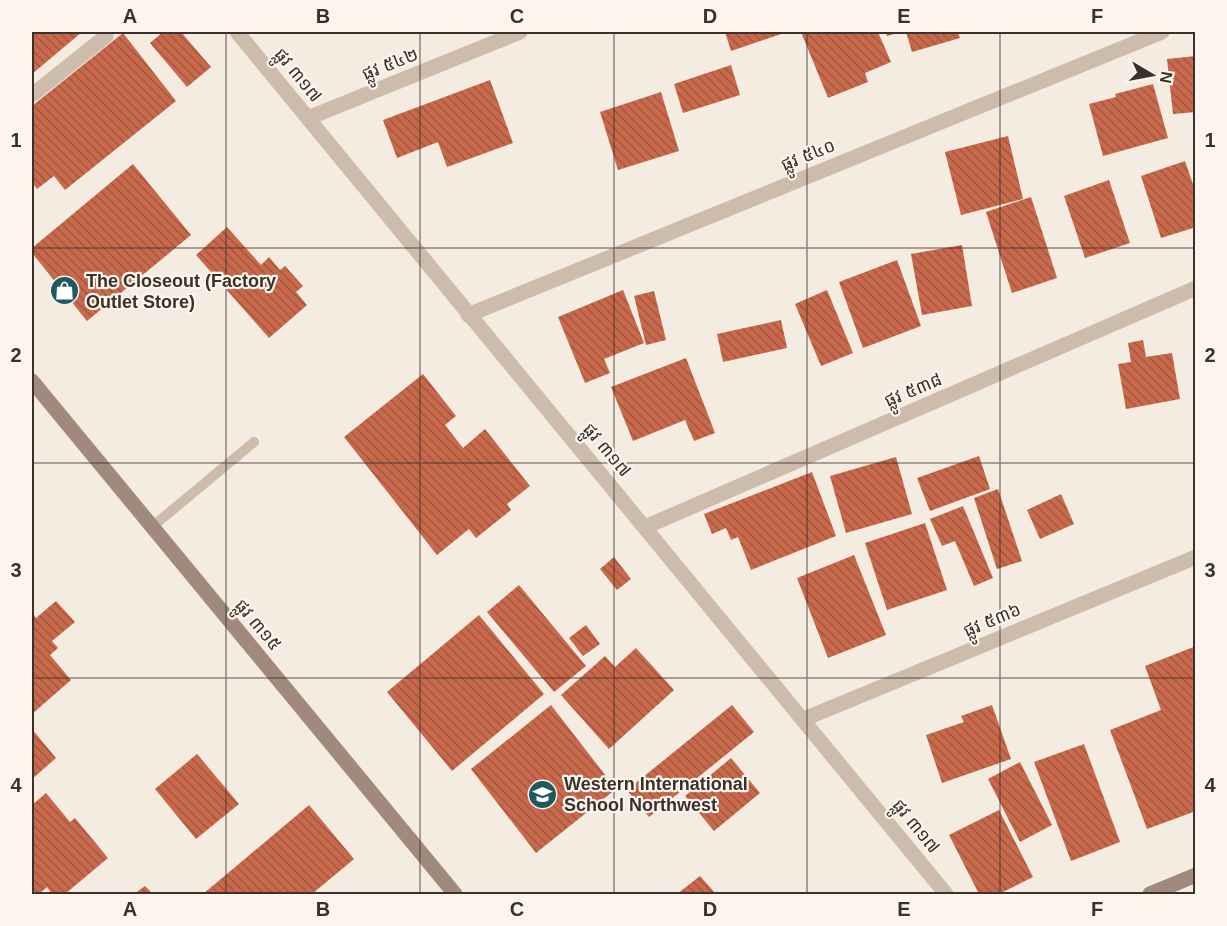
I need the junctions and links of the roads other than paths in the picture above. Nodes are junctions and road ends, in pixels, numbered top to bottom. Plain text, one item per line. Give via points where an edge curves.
1 (237, 32) edge
2 (520, 32) edge
3 (1162, 32) edge
4 (106, 36) dead end
5 (32, 95) edge
6 (308, 118) junction
7 (1196, 288) edge
8 (468, 315) junction
9 (32, 381) edge
10 (254, 442) dead end
11 (152, 527) junction
12 (645, 527) junction
13 (1196, 557) edge
14 (804, 719) junction
15 (1196, 875) edge
16 (455, 894) edge
17 (946, 894) edge
18 (1150, 894) edge

1 - 6 street, ផ្លូវ ៣១៧
2 - 6 street, ផ្លូវ ៥៤២
3 - 8 street, ផ្លូវ ៥៤០
4 - 5 street
6 - 8 street, ផ្លូវ ៣១៧
7 - 12 street, ផ្លូវ ៥៣៨
8 - 12 street, ផ្លូវ ៣១៧
9 - 11 street, ផ្លូវ ៣១៥
10 - 11 lane
11 - 16 street, ផ្លូវ ៣១៥
12 - 14 street, ផ្លូវ ៣១៧
13 - 14 street, ផ្លូវ ៥៣៦
14 - 17 street, ផ្លូវ ៣១៧
15 - 18 street

